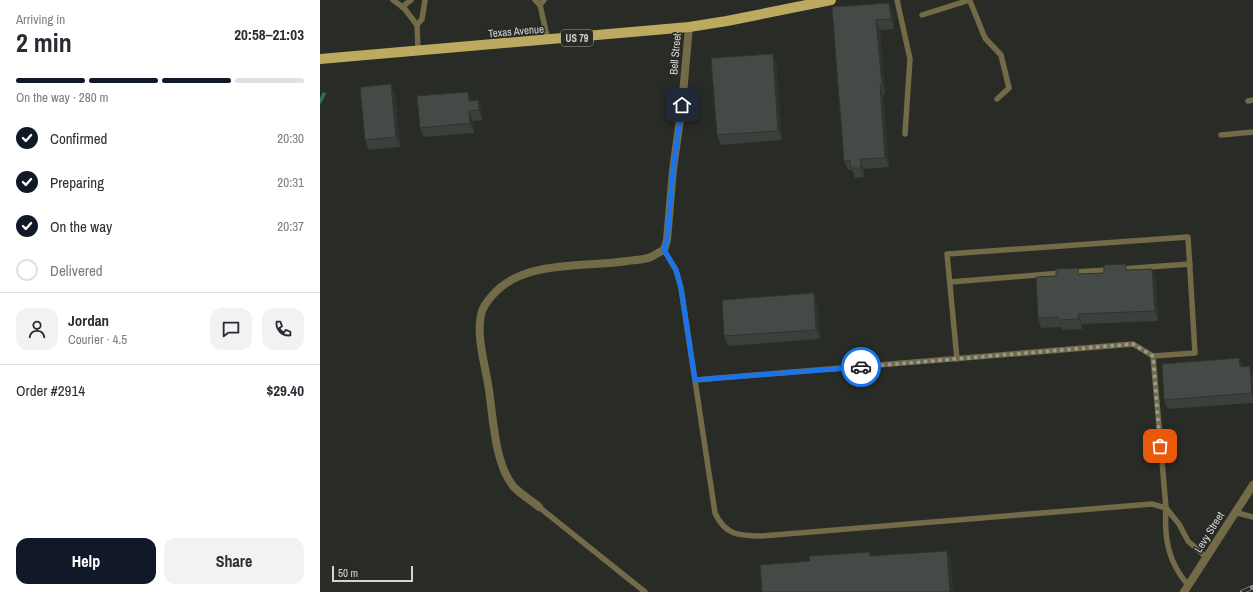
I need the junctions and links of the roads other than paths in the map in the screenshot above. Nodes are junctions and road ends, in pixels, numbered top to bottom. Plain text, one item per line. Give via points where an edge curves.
1 (393, 0) edge
2 (411, 0) edge
3 (425, 0) edge
4 (535, 0) edge
5 (544, 0) edge
6 (831, 0) edge
7 (897, 0) edge
8 (970, 1) edge
9 (540, 5) junction
10 (402, 7) junction
11 (922, 14) dead end
12 (417, 25) junction
13 (688, 27) junction
14 (548, 40) junction
15 (418, 51) junction
16 (320, 59) edge
17 (997, 99) dead end
18 (1253, 132) edge
19 (905, 134) dead end
20 (1221, 135) dead end
21 (664, 250) junction
22 (1190, 264) junction
23 (950, 282) junction
24 (1153, 356) junction
25 (957, 359) junction
26 (695, 380) junction
27 (1253, 485) edge
28 (539, 507) joint
29 (1166, 508) junction
30 (1234, 512) junction
31 (1253, 517) edge
32 (1206, 557) junction
33 (1186, 588) edge
34 (645, 592) edge

1 - 10 lane
2 - 10 lane
3 - 12 lane via 422,19
4 - 9 lane
5 - 9 lane
6 - 13 main road, Texas Avenue / US 79
7 - 19 lane via 910,59
8 - 11 lane
8 - 17 lane via 985,38 1001,55 1009,88
9 - 14 lane
10 - 12 lane
12 - 15 lane
13 - 14 main road, Texas Avenue / US 79
13 - 21 street, Bell Street via 682,105
14 - 15 main road, Texas Avenue / US 79
15 - 16 main road, Texas Avenue / US 79
18 - 20 lane
21 - 26 lane via 676,270 681,288
21 - 28 street via 650,257 602,265 548,268 525,273 496,290 484,305 480,316 480,330 499,452 504,470 513,486
22 - 23 lane
22 - 23 lane via 1188,237 947,254
22 - 24 lane via 1195,353
23 - 25 lane
24 - 25 lane via 1133,344
24 - 29 lane
25 - 26 lane
26 - 29 lane via 715,513 720,522 734,533 761,536 1152,504
27 - 30 street, Levy Street
28 - 34 lane
29 - 32 lane via 1179,524 1188,542
29 - 33 lane via 1165,525 1171,560
30 - 31 lane
30 - 32 street, Levy Street
32 - 33 street, Levy Street

